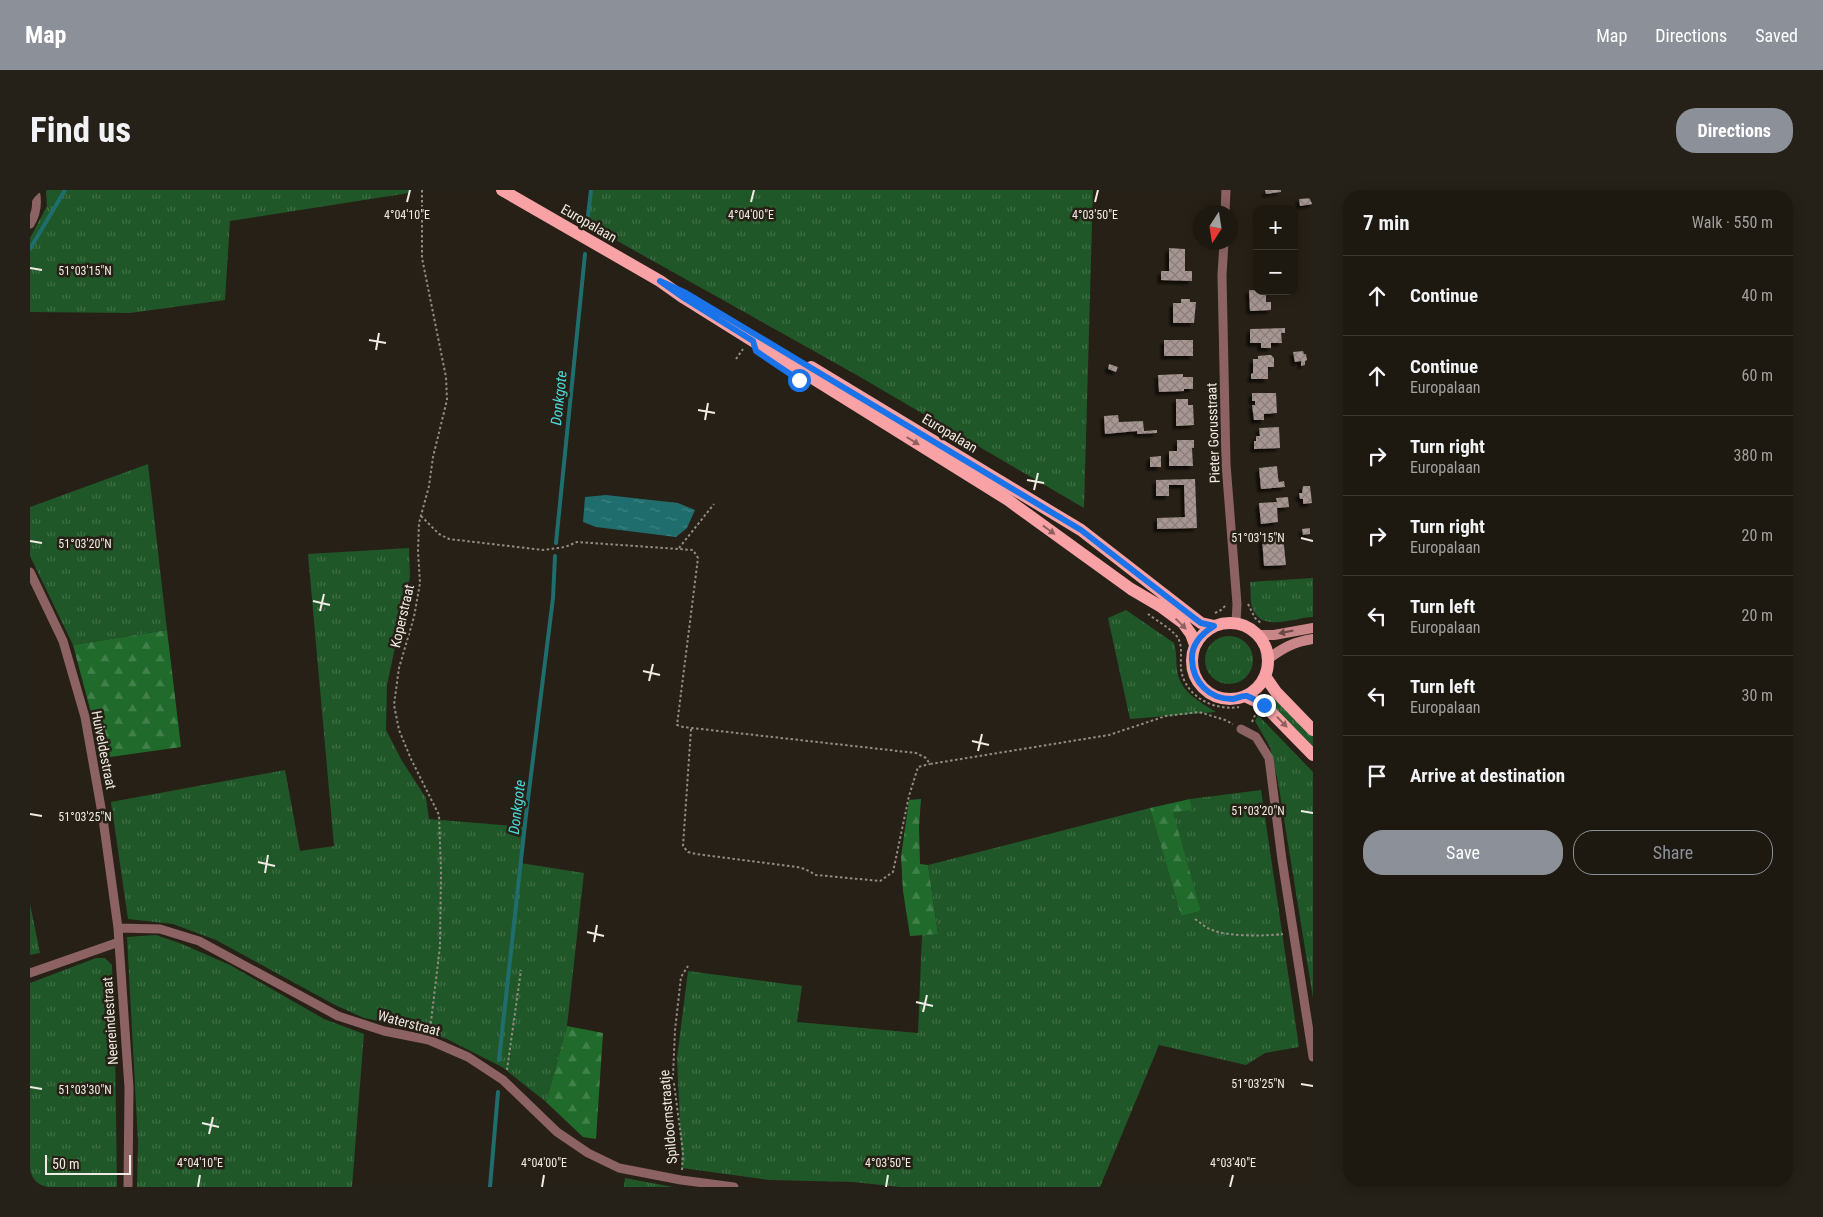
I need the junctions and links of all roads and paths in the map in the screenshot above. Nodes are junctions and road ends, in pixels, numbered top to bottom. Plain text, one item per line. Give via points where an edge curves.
1 (35, 190) edge
2 (422, 190) edge
3 (502, 190) edge
4 (1226, 190) edge
5 (1225, 205) edge
6 (30, 224) edge
7 (1224, 250) edge
8 (660, 281) junction
9 (714, 504) dead end
10 (421, 516) junction
11 (679, 548) junction
12 (30, 572) edge
13 (1248, 604) dead end
14 (1146, 612) dead end
15 (1236, 623) junction
16 (1214, 626) junction
17 (1313, 628) edge
18 (1260, 630) junction
19 (1313, 639) edge
20 (1195, 645) junction
21 (1268, 659) junction
22 (1265, 676) junction
23 (1243, 702) junction
24 (692, 729) junction
25 (1241, 729) joint
26 (1313, 730) edge
27 (1313, 755) edge
28 (930, 764) junction
29 (1196, 919) dead end
30 (118, 928) junction
31 (1293, 933) junction
32 (119, 942) junction
33 (688, 966) dead end
34 (521, 970) dead end
35 (30, 973) edge
36 (429, 1040) junction
37 (1313, 1056) edge
38 (505, 1082) junction
39 (681, 1180) junction
40 (128, 1187) edge
41 (734, 1187) edge

1 - 6 street via 36,215
2 - 10 path, Koperstraat via 422,258 446,377 447,400
3 - 8 main road, Europalaan
4 - 5 street
7 - 15 street, Pieter Gorusstraat via 1226,464 1238,604
8 - 16 main road, Europalaan via 686,293 1081,530 1201,623
8 -> 20 main road, Europalaan via 1008,500 1131,590 1183,623
9 - 11 path
10 - 11 path via 449,539 543,550 577,542
10 - 36 path, Koperstraat via 420,582 399,668 394,705 399,730 411,759 440,815 440,946
11 - 24 path via 693,550 698,558 677,725
12 - 30 street, Huiveldestraat via 63,642 85,717
13 - 18 path
14 - 23 path via 1177,637 1181,647 1181,671 1192,692 1217,707 1230,709
15 - 16 main road
15 - 18 main road
16 - 20 main road
17 -> 18 main road via 1274,635
18 - 21 main road
19 - 21 main road via 1296,642
20 - 23 main road via 1192,658 1198,682 1208,692
21 - 22 main road
22 - 23 main road
22 - 26 main road
23 -> 27 main road via 1264,705
24 - 28 path via 916,753
24 - 28 path via 683,846 688,852 797,866 816,875 880,881 892,872 918,767
25 - 28 path via 1199,712 1145,722 1109,735
25 - 31 street via 1256,737 1269,758
29 - 31 path via 1210,930 1223,933 1268,936
30 - 32 street, Huiveldestraat
30 - 36 street, Waterstraat via 160,929 199,940 338,1016 384,1031
31 - 37 street
32 - 35 street
32 - 40 street, Neereindestraat via 129,1088
33 - 39 path, Spildoornstraatje via 681,977 673,1076 683,1152
34 - 38 path
36 - 38 street, Waterstraat via 468,1057
38 - 39 street, Waterstraat via 558,1132 588,1153 620,1168
39 - 41 street, Waterstraat

